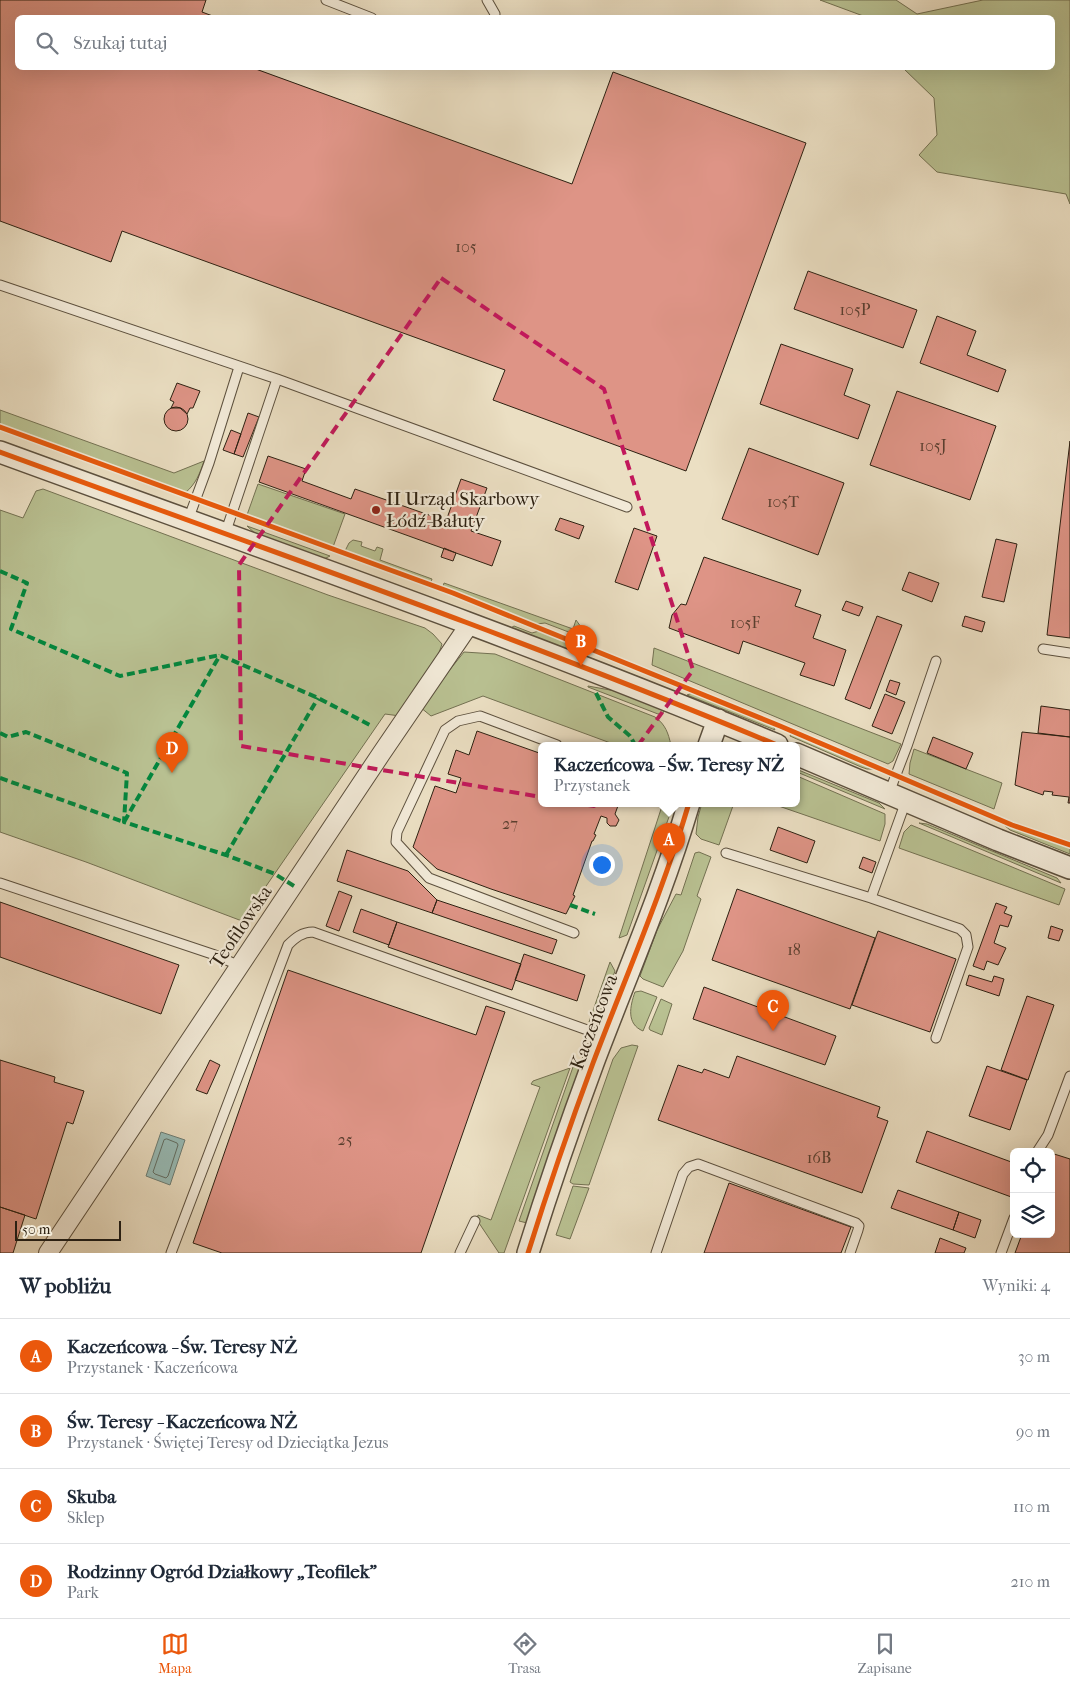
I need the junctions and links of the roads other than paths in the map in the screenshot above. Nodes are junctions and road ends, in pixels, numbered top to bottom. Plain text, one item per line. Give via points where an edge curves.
1 (326, 0) edge
2 (487, 0) edge
3 (364, 15) edge
4 (495, 15) edge
5 (0, 285) edge
6 (240, 367) junction
7 (277, 379) junction
8 (0, 452) edge
9 (627, 507) dead end
10 (188, 521) junction
11 (224, 534) junction
12 (469, 625) junction
13 (1043, 649) dead end
14 (1070, 653) edge
15 (936, 661) dead end
16 (718, 720) junction
17 (549, 742) edge
18 (710, 742) edge
19 (769, 742) edge
20 (800, 756) edge
21 (897, 797) junction
22 (688, 807) edge
23 (726, 853) dead end
24 (1070, 868) edge
25 (0, 883) edge
26 (871, 898) junction
27 (574, 933) dead end
28 (240, 966) junction
29 (604, 1036) junction
30 (936, 1038) dead end
31 (1070, 1076) edge
32 (1040, 1148) edge
33 (475, 1222) dead end
34 (1010, 1229) edge
35 (48, 1253) edge
36 (171, 1253) edge
37 (460, 1253) edge
38 (528, 1253) edge
39 (656, 1253) edge
40 (850, 1253) edge
41 (1001, 1253) edge

1 - 3 lane
2 - 4 lane
5 - 6 lane
6 - 7 lane
6 - 10 lane
7 - 9 lane
7 - 11 lane
8 - 10 street
10 - 11 street
11 - 12 street
12 - 16 street
12 - 28 street, Teofilowska
13 - 14 lane
15 - 21 lane via 908,746
16 - 18 street
16 - 19 street
17 - 27 lane via 480,716 458,721 445,730 397,832 396,842 430,878
20 - 21 street
21 - 24 street
21 - 26 lane
22 - 29 street, Kaczeńcowa
23 - 26 lane
25 - 28 lane
26 - 30 lane via 960,929 966,935 968,947
28 - 35 street, Teofilowska
29 - 36 lane via 313,932 301,934 288,945
29 - 38 street, Kaczeńcowa
31 - 32 lane via 1048,1135
33 - 37 lane
34 - 41 lane
39 - 40 lane via 683,1174 698,1164 856,1223 859,1226

